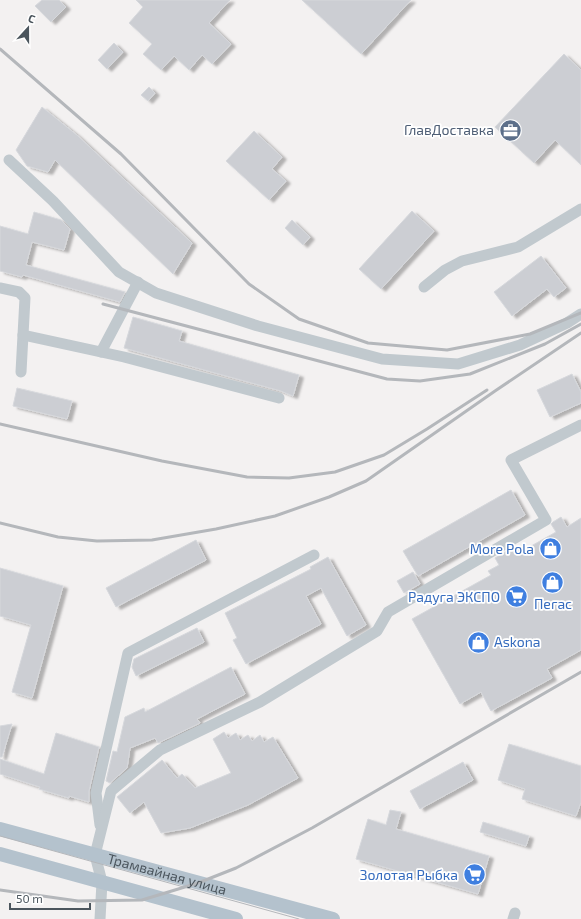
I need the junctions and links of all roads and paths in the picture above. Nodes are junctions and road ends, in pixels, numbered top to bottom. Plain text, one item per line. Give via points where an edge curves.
1 (9, 160) dead end
2 (581, 209) edge
3 (138, 282) junction
4 (424, 286) dead end
5 (0, 288) edge
6 (581, 314) edge
7 (23, 335) junction
8 (101, 352) junction
9 (21, 372) dead end
10 (279, 398) dead end
11 (581, 425) edge
12 (314, 555) dead end
13 (0, 829) edge
14 (101, 832) junction
15 (0, 854) edge
16 (95, 855) junction
17 (102, 882) junction
18 (100, 919) edge
19 (236, 919) edge
20 (333, 919) edge

1 - 3 street via 53,201 119,272
2 - 4 street via 518,247 462,261
3 - 6 street via 156,293 258,326 382,360 458,364 520,346
3 - 8 street
5 - 7 street via 19,292 25,298
7 - 8 street
7 - 9 street
8 - 10 street
11 - 14 street via 511,460 546,520 388,612 377,631 260,702 160,750 111,791
12 - 14 street via 128,653 96,793
13 - 16 main road, Трамвайная улица
14 - 16 street
15 - 17 main road, Трамвайная улица
16 - 17 street
16 - 20 main road, Трамвайная улица
17 - 18 street
17 - 19 main road, Трамвайная улица

